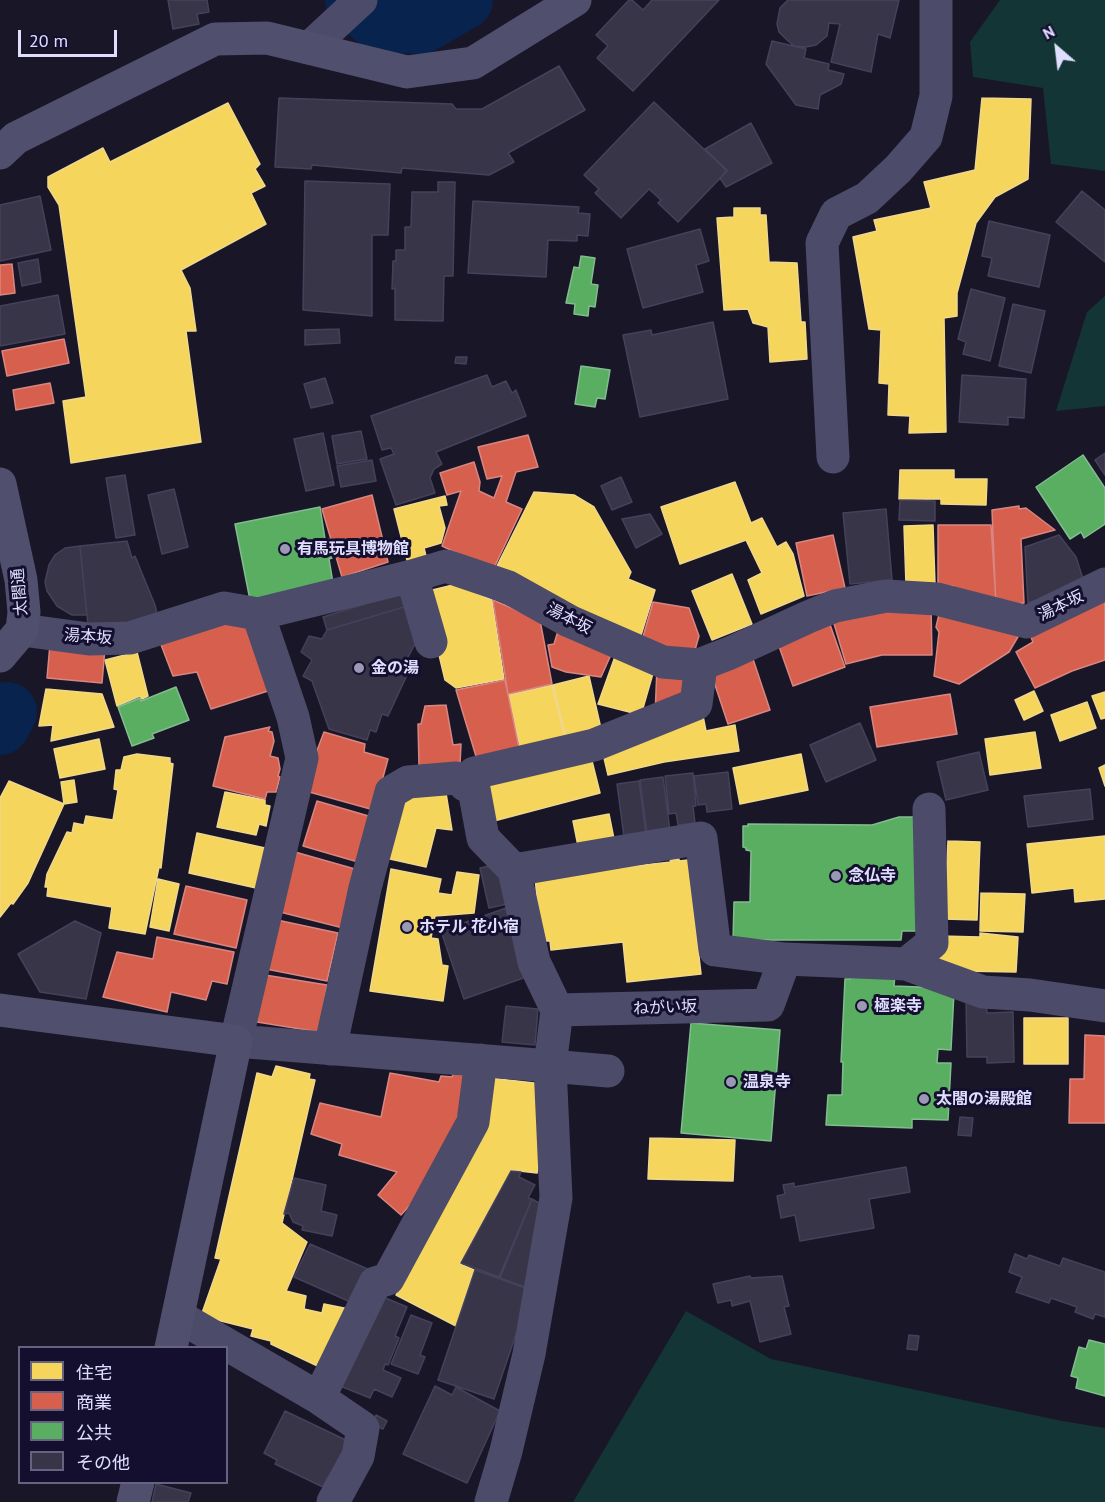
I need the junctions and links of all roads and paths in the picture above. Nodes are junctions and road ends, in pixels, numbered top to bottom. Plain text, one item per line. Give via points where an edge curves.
1 (361, 0) edge
2 (575, 0) edge
3 (936, 0) edge
4 (309, 48) junction
5 (0, 153) edge
6 (833, 457) dead end
7 (0, 484) edge
8 (412, 576) junction
9 (1105, 584) edge
10 (258, 615) junction
11 (22, 630) junction
12 (431, 642) dead end
13 (0, 656) edge
14 (699, 665) junction
15 (465, 784) junction
16 (929, 809) dead end
17 (514, 870) junction
18 (785, 959) junction
19 (906, 964) junction
20 (1105, 1006) edge
21 (0, 1010) edge
22 (557, 1010) junction
23 (236, 1041) junction
24 (330, 1048) junction
25 (482, 1060) junction
26 (550, 1066) junction
27 (608, 1071) dead end
28 (178, 1316) junction
29 (171, 1346) edge
30 (319, 1398) junction
31 (138, 1484) edge
32 (134, 1502) edge
33 (333, 1502) edge
34 (491, 1502) edge

1 - 4 street
2 - 4 street via 473,63 407,72
3 - 6 street via 936,96 926,137 867,198 836,214 822,243
4 - 5 street via 267,38 215,39 16,138
7 - 11 street, 太閤通 via 21,580
8 - 10 street, 湯本坂
8 - 12 street
8 - 14 street, 湯本坂 via 446,566 508,587 570,621 663,662
9 - 14 street, 湯本坂 via 1027,622 937,598 886,596 835,606
10 - 11 street, 湯本坂 via 224,608 130,638 89,639
10 - 23 street via 293,717 302,758
11 - 13 street
14 - 15 street via 696,704 594,745 474,773
15 - 17 street via 474,789 483,838
15 - 24 street via 456,778 408,782 391,792 365,888
16 - 19 street via 932,943
17 - 18 street via 701,838 714,950
17 - 22 street via 534,962
18 - 19 street
18 - 22 street, ねがい坂 via 768,1005
19 - 20 street via 983,992
21 - 23 street
22 - 26 street
23 - 24 street
23 - 28 street
24 - 25 street
25 - 26 street
25 - 30 street via 473,1122 388,1279 375,1283
26 - 27 street
26 - 34 street via 556,1198 529,1354
28 - 29 street
28 - 30 street
30 - 33 street via 363,1428 358,1456
31 - 32 street

